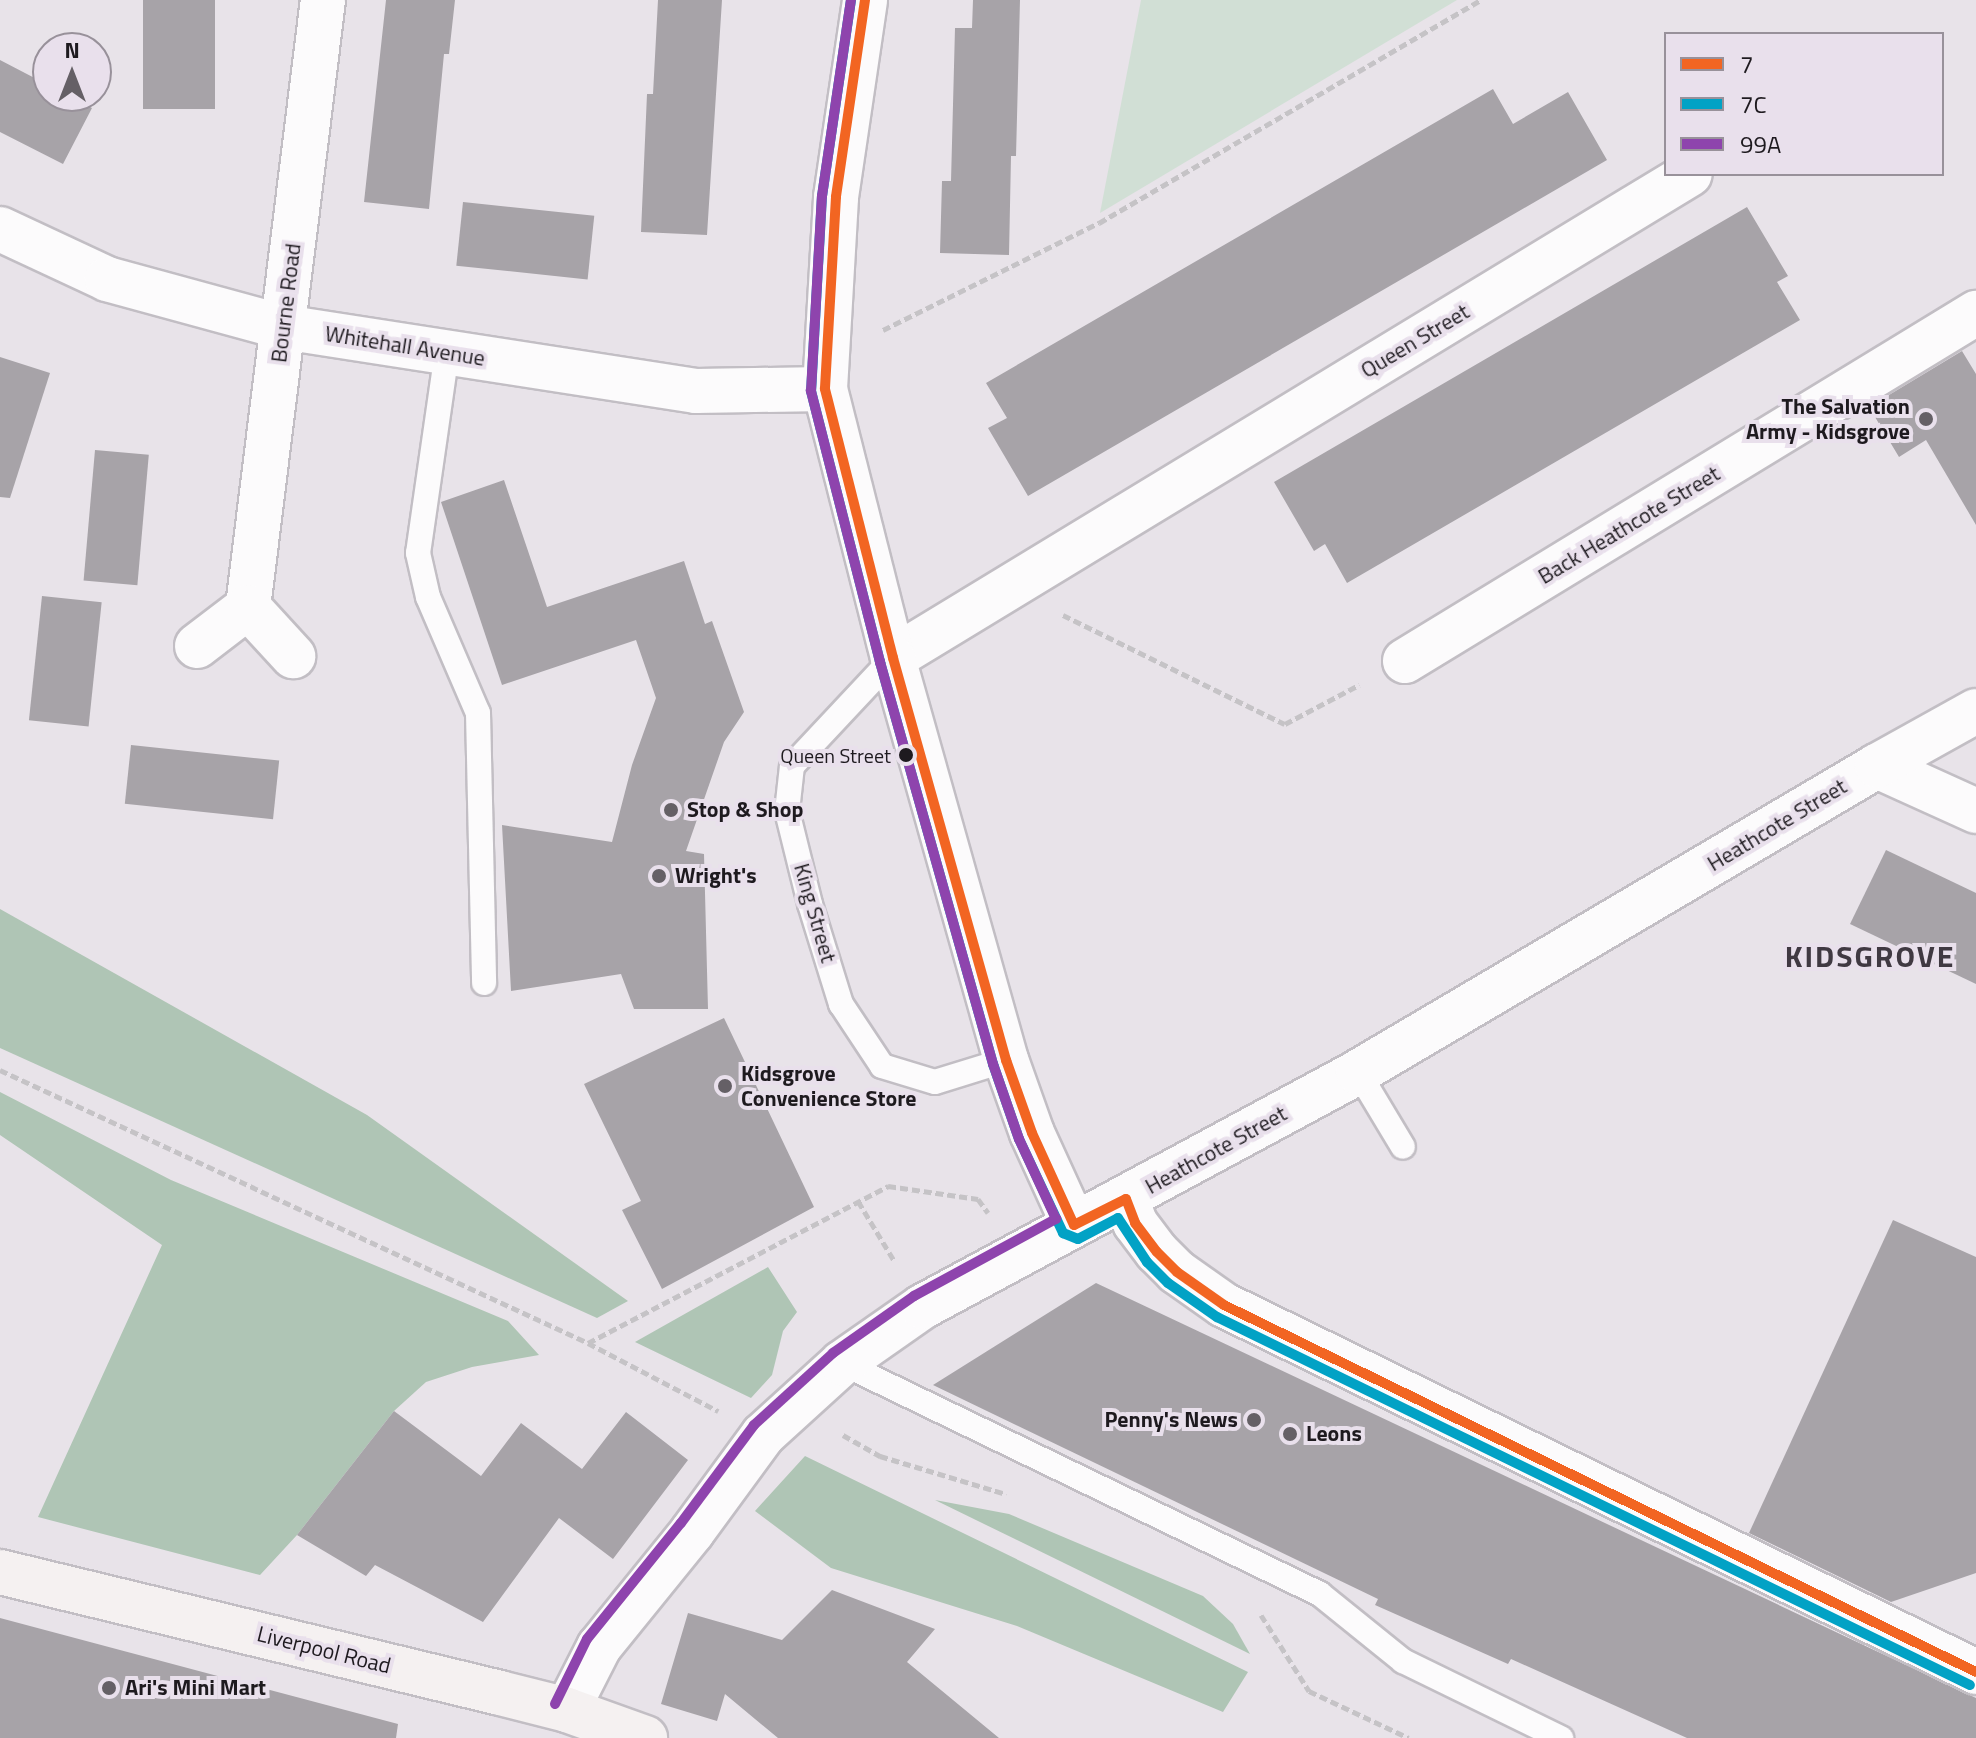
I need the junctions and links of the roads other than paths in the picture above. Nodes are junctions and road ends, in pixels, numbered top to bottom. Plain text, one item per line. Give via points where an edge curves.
1 (323, 0) edge
2 (865, 0) edge
3 (1687, 176) edge
4 (0, 229) edge
5 (1976, 313) edge
6 (283, 327) junction
7 (447, 352) junction
8 (826, 374) junction
9 (248, 607) junction
10 (197, 646) dead end
11 (293, 656) dead end
12 (893, 658) junction
13 (1405, 661) road end
14 (1976, 711) edge
15 (1877, 766) junction
16 (1976, 811) edge
17 (484, 983) dead end
18 (1006, 1060) junction
19 (1358, 1072) junction
20 (1403, 1147) dead end
21 (1126, 1199) junction
22 (1074, 1225) junction
23 (842, 1363) junction
24 (0, 1572) edge
25 (1976, 1672) edge
26 (567, 1710) junction
27 (645, 1738) edge
28 (1561, 1738) edge

1 - 6 street, Bourne Road
2 - 8 street via 836,197
3 - 12 street, Queen Street
4 - 6 street, Whitehall Avenue via 107,279
5 - 13 street, Back Heathcote Street
6 - 7 street, Whitehall Avenue
6 - 9 street, Bourne Road
7 - 8 street, Whitehall Avenue via 696,391
7 - 17 lane via 418,553 428,597 478,713
8 - 12 street
9 - 10 street
9 - 11 street
12 - 18 street
12 - 18 lane, King Street via 792,766 787,811 810,904 841,1004 882,1066 935,1082
14 - 15 street, Heathcote Street
15 - 16 street
15 - 19 street, Heathcote Street
18 - 22 street
19 - 20 lane
19 - 21 street, Heathcote Street
21 - 22 street, Heathcote Street
21 - 25 street via 1140,1232 1157,1252 1224,1305
22 - 23 street, Heathcote Street via 922,1307
23 - 26 street, Heathcote Street via 763,1435 599,1647
23 - 28 lane via 1320,1594 1403,1661
24 - 26 main road, Liverpool Road
26 - 27 main road, Liverpool Road

